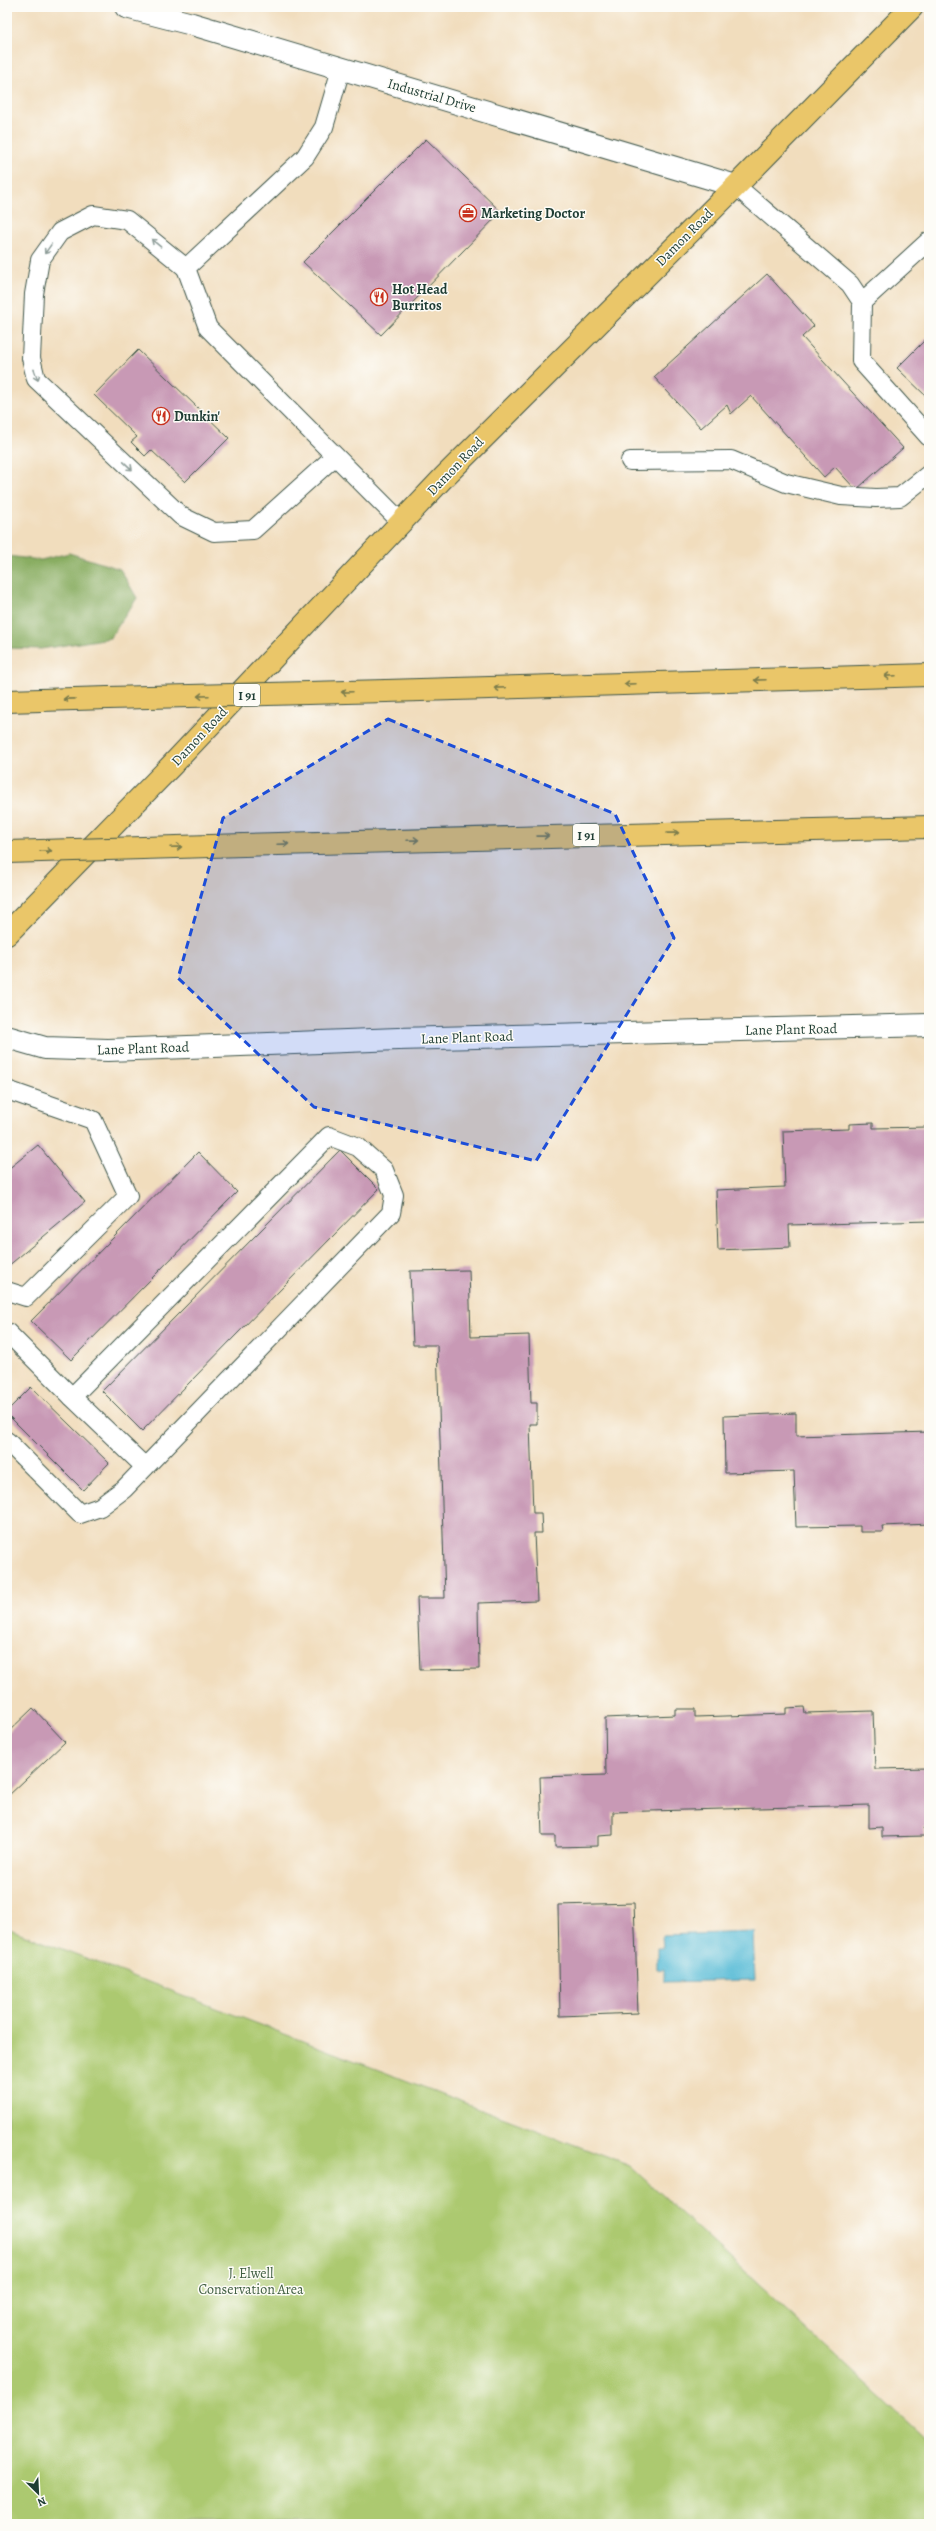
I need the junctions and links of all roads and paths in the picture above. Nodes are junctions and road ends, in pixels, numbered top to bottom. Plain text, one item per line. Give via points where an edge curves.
1 (126, 7) edge
2 (912, 7) edge
3 (341, 69) junction
4 (736, 186) junction
5 (929, 241) edge
6 (186, 268) junction
7 (862, 302) junction
8 (929, 437) edge
9 (334, 457) junction
10 (630, 461) dead end
11 (929, 475) edge
12 (401, 522) junction
13 (929, 675) edge
14 (7, 701) edge
15 (929, 827) edge
16 (7, 852) edge
17 (7, 934) edge
18 (929, 1025) edge
19 (7, 1037) edge
20 (7, 1093) edge
21 (7, 1291) edge
22 (7, 1332) edge
23 (72, 1397) junction
24 (7, 1441) edge
25 (144, 1468) junction

1 - 3 street, Industrial Drive
2 - 4 main road, Damon Road
3 - 4 street, Industrial Drive
3 - 6 lane via 324,127 305,156
4 - 7 lane via 850,284
4 - 12 main road, Damon Road
5 - 7 lane
6 - 9 lane via 208,328
6 -> 9 lane via 127,220 93,215 60,232 40,260 34,294 31,358 36,379 181,516 214,532 253,530
7 - 8 lane via 862,361
9 - 12 lane
10 - 11 lane via 731,460 786,483 841,496 900,497
12 - 17 main road, Damon Road via 172,765
13 -> 14 main road, I 91, bridge
16 -> 15 main road, I 91, bridge
18 - 19 street, Lane Plant Road via 108,1050 45,1048
20 - 21 lane via 10,1091 93,1120 128,1196 26,1297
22 - 23 lane
23 - 25 lane
23 - 25 lane via 329,1136 358,1147 384,1170 394,1195 390,1213
24 - 25 lane via 80,1514 100,1507 124,1489

